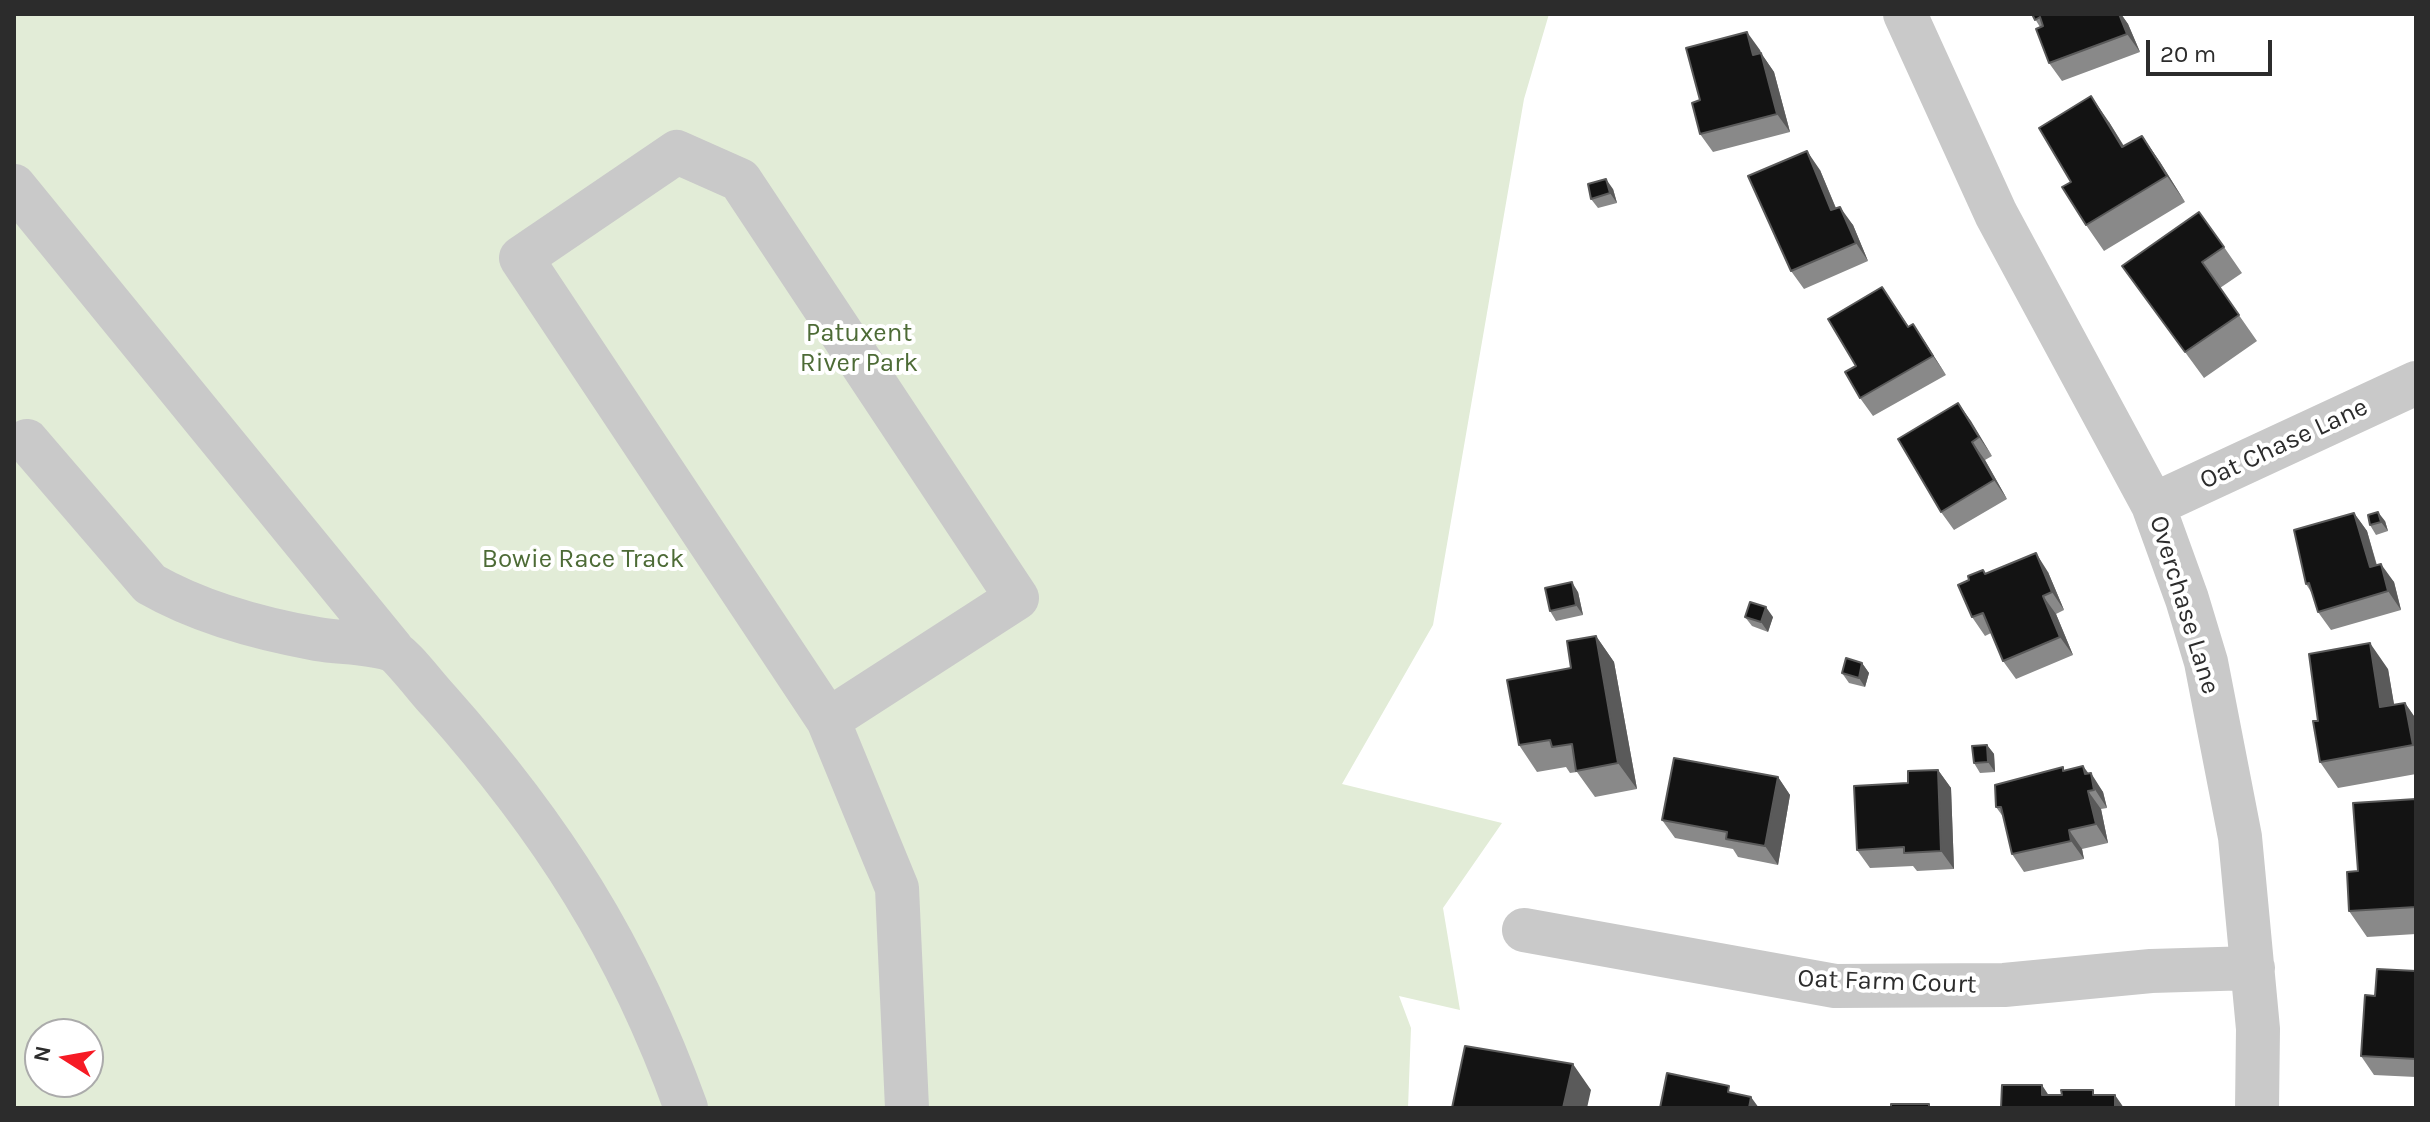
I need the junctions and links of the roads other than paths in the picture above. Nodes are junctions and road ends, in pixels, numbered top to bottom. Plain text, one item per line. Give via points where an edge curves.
1 (1905, 14) edge
2 (14, 186) edge
3 (2416, 383) edge
4 (27, 441) dead end
5 (2153, 505) junction
6 (392, 649) junction
7 (828, 720) junction
8 (1524, 930) dead end
9 (2253, 968) junction
10 (686, 1108) edge
11 (907, 1108) edge
12 (2257, 1108) edge

1 - 5 street, Overchase Lane via 1996,214
2 - 6 street
3 - 5 street, Oat Chase Lane
4 - 6 street via 150,584 265,627
5 - 9 street, Overchase Lane via 2187,599 2217,717 2240,837
6 - 10 street via 487,755 571,868 636,983
7 - 7 street via 521,258 677,152 740,180 1017,598
7 - 11 street via 897,888
8 - 9 street, Oat Farm Court via 1835,986 2004,985
9 - 12 street, Overchase Lane

